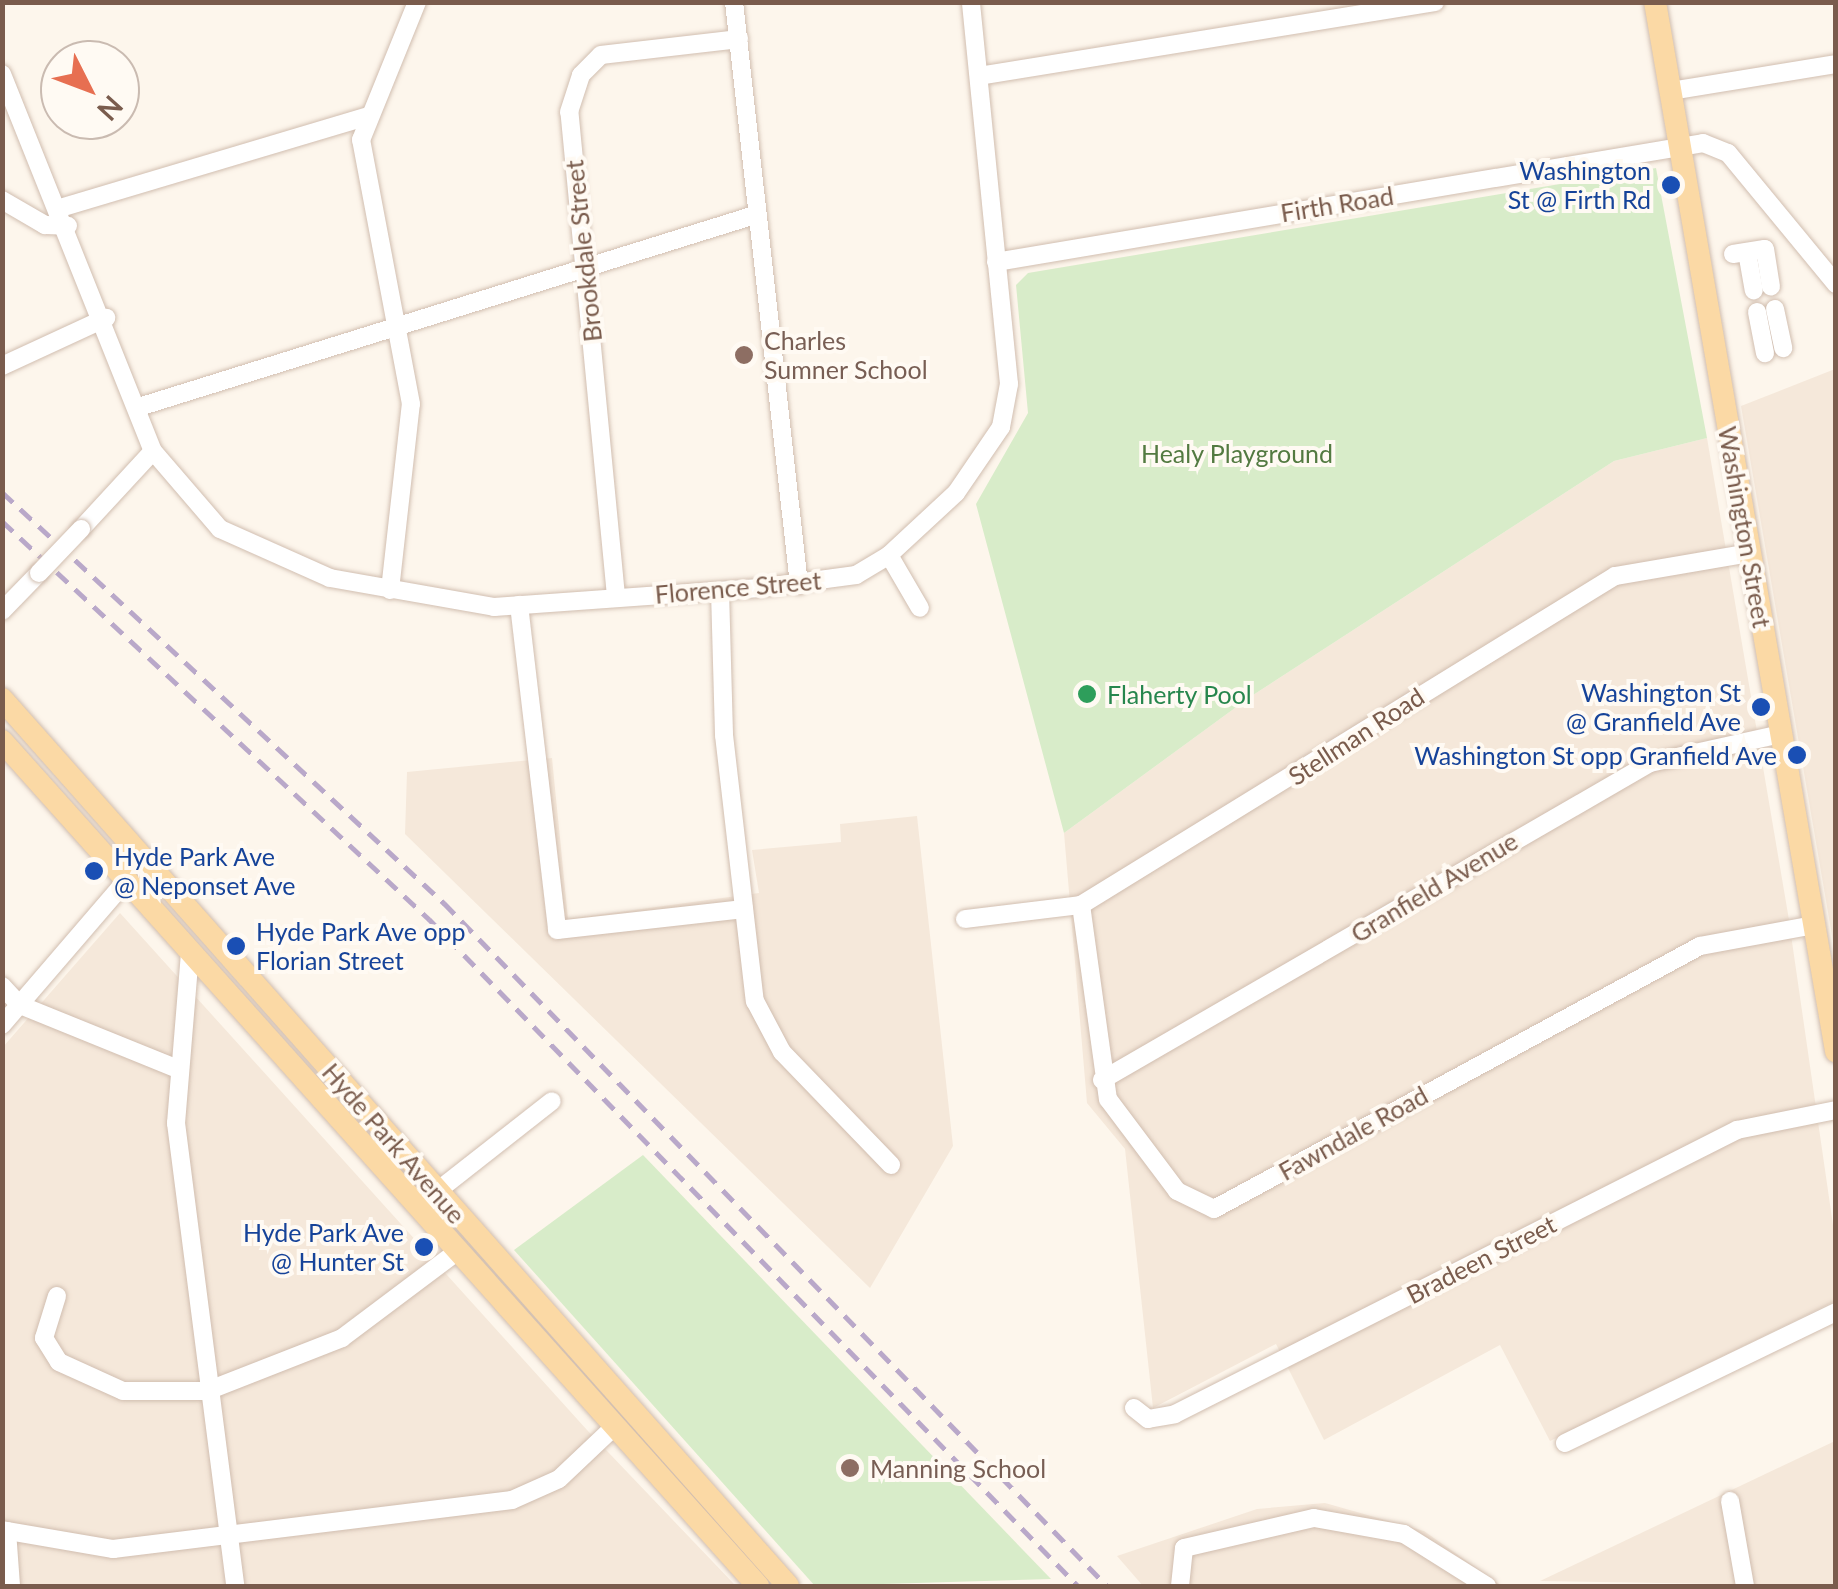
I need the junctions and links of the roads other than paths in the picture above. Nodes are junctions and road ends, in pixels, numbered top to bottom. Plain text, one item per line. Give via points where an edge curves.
1 (417, 2) edge
2 (734, 2) edge
3 (971, 2) edge
4 (1434, 2) edge
5 (1656, 2) edge
6 (740, 39) junction
7 (1836, 64) edge
8 (2, 74) edge
9 (979, 76) junction
10 (1672, 91) junction
11 (369, 116) junction
12 (1680, 148) junction
13 (2, 200) edge
14 (60, 208) junction
15 (758, 214) junction
16 (68, 226) junction
17 (1740, 253) dead end
18 (996, 262) junction
19 (584, 264) junction
20 (1836, 284) edge
21 (1763, 288) dead end
22 (1766, 311) dead end
23 (106, 318) junction
24 (399, 321) junction
25 (1774, 351) dead end
26 (2, 366) edge
27 (142, 406) junction
28 (154, 451) junction
29 (1749, 553) junction
30 (889, 555) junction
31 (799, 585) junction
32 (390, 590) junction
33 (720, 591) junction
34 (616, 596) junction
35 (520, 605) junction
36 (920, 608) dead end
37 (2, 611) edge
38 (2, 700) edge
39 (1781, 734) junction
40 (2, 741) edge
41 (126, 881) junction
42 (1081, 905) junction
43 (744, 908) junction
44 (965, 919) dead end
45 (1814, 925) junction
46 (190, 953) junction
47 (2, 986) edge
48 (20, 1004) junction
49 (284, 1016) junction
50 (2, 1025) edge
51 (264, 1034) junction
52 (1836, 1051) edge
53 (178, 1069) junction
54 (1102, 1080) junction
55 (552, 1101) dead end
56 (1836, 1110) edge
57 (891, 1165) dead end
58 (426, 1198) junction
59 (466, 1244) junction
60 (57, 1296) dead end
61 (1836, 1312) edge
62 (207, 1392) junction
63 (1134, 1408) dead end
64 (622, 1419) junction
65 (1565, 1443) dead end
66 (1730, 1500) dead end
67 (5, 1531) edge
68 (226, 1538) junction
69 (11, 1586) edge
70 (235, 1586) edge
71 (758, 1586) edge
72 (788, 1586) edge
73 (1180, 1586) edge
74 (1487, 1586) edge
75 (1745, 1586) edge

1 - 11 street
2 - 6 street
3 - 9 street, Florence Street
4 - 9 street
5 - 10 main road, Washington Street
6 - 15 street
6 - 19 street, Brookdale Street via 620,49 581,76 570,112
7 - 10 street
8 - 14 street
9 - 18 street, Florence Street
10 - 12 main road, Washington Street
11 - 14 street
11 - 24 street via 361,140
12 - 18 street, Firth Road
12 - 20 street, Firth Road via 1713,143 1728,153
12 - 29 main road, Washington Street
13 - 16 street via 45,225
14 - 16 street
15 - 19 street
15 - 31 street
16 - 23 street
17 - 21 street via 1766,250
18 - 30 street, Florence Street via 1010,384 1001,426 956,493
19 - 24 street
19 - 34 street, Brookdale Street
22 - 25 street
23 - 26 street
23 - 27 street
24 - 27 street
24 - 32 street via 412,418
27 - 28 street
28 - 32 street, Florence Street via 192,504 236,540 302,570
28 - 37 street, bridge
29 - 39 main road, Washington Street
29 - 42 street, Stellman Road via 1615,576
30 - 31 street, Florence Street via 856,575
30 - 36 street
31 - 33 street, Florence Street
32 - 35 street, Florence Street
33 - 34 street, Florence Street
33 - 43 street
34 - 35 street, Florence Street
35 - 43 street via 557,930
38 - 49 main road, Hyde Park Avenue
39 - 45 main road, Washington Street
39 - 54 street, Granfield Avenue via 1650,763
40 - 41 main road, Hyde Park Avenue
41 - 46 main road, Hyde Park Avenue
41 - 48 street
42 - 44 street, Stellman Road
42 - 54 street, Fawndale Road
43 - 57 street via 763,1025
45 - 52 main road, Washington Street
45 - 54 street, Fawndale Road via 1700,946 1214,1209 1177,1191
46 - 51 main road, Hyde Park Avenue
46 - 53 street
47 - 48 street
48 - 50 street
48 - 53 street
49 - 51 main road
49 - 58 main road, Hyde Park Avenue
51 - 58 main road, Hyde Park Avenue
53 - 62 street via 176,1124
55 - 58 street
56 - 63 street, Bradeen Street via 1737,1130 1175,1414 1148,1419
58 - 59 main road, Hyde Park Avenue
59 - 62 street via 342,1338
59 - 64 main road, Hyde Park Avenue
60 - 62 street via 44,1338 58,1362 123,1391
61 - 65 street
62 - 68 street
64 - 68 street via 559,1479 512,1500
64 - 71 main road, Hyde Park Avenue
64 - 72 main road, Hyde Park Avenue
66 - 75 street
67 - 68 street via 86,1549
67 - 69 street
68 - 70 street
73 - 74 street via 1184,1548 1267,1524 1338,1518 1414,1538

